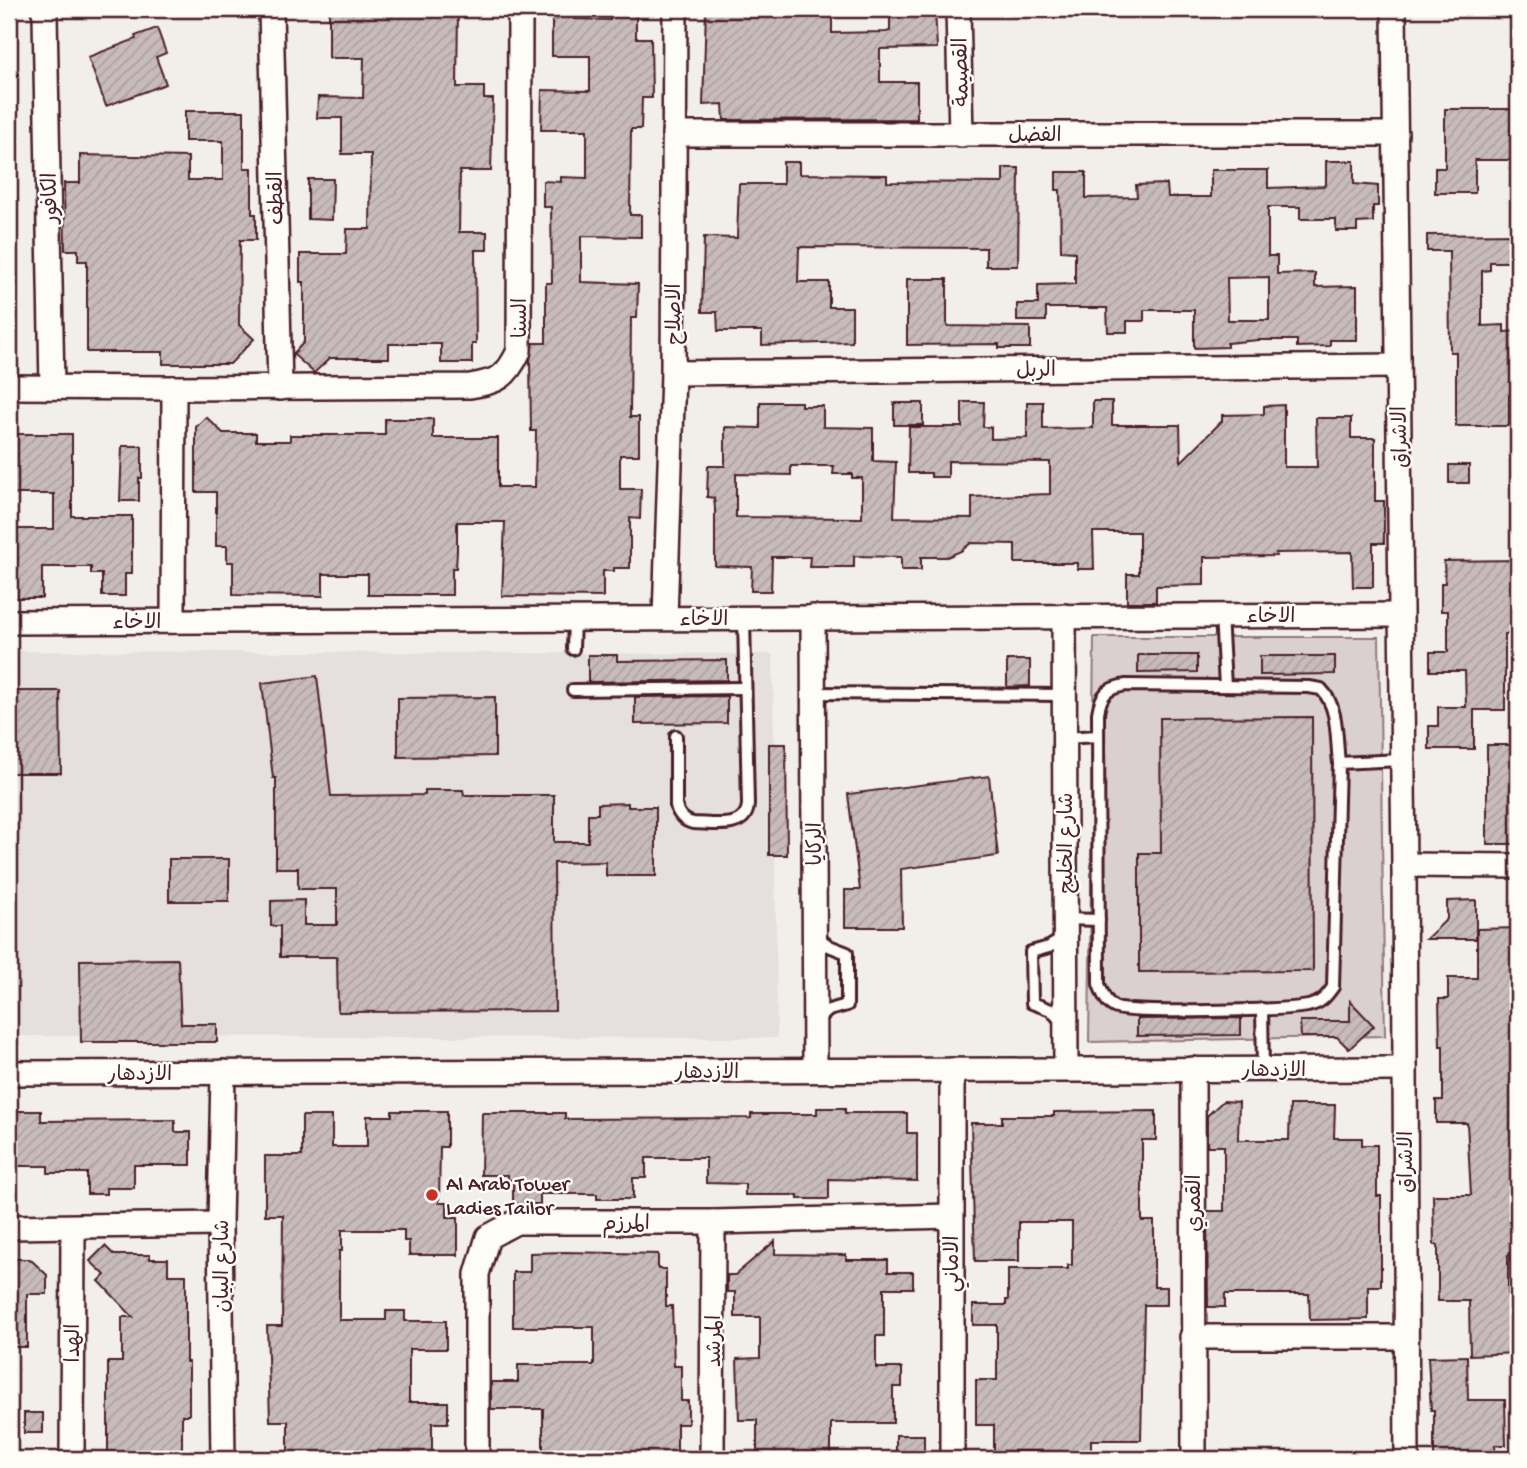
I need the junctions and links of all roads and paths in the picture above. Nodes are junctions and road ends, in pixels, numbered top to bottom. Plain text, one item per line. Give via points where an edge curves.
1 (43, 9) edge
2 (271, 9) edge
3 (520, 9) edge
4 (675, 9) edge
5 (958, 9) edge
6 (1394, 9) edge
7 (674, 134) junction
8 (1396, 134) junction
9 (961, 135) junction
10 (1398, 366) junction
11 (673, 373) junction
12 (9, 387) edge
13 (52, 387) junction
14 (174, 388) junction
15 (280, 388) junction
16 (1221, 615) junction
17 (1400, 615) junction
18 (1064, 616) junction
19 (813, 617) junction
20 (665, 618) junction
21 (744, 618) junction
22 (574, 620) junction
23 (173, 621) junction
24 (9, 622) edge
25 (573, 649) dead end
26 (1225, 686) junction
27 (744, 688) junction
28 (573, 690) dead end
29 (813, 694) junction
30 (1064, 695) junction
31 (676, 736) dead end
32 (1098, 736) junction
33 (1064, 738) junction
34 (1401, 760) junction
35 (1339, 763) junction
36 (1404, 865) junction
37 (1518, 866) edge
38 (1099, 920) junction
39 (1065, 928) junction
40 (814, 934) junction
41 (1262, 1009) junction
42 (814, 1023) junction
43 (1065, 1026) junction
44 (1066, 1069) junction
45 (1193, 1069) junction
46 (1263, 1069) junction
47 (1405, 1069) junction
48 (815, 1070) junction
49 (952, 1070) junction
50 (223, 1072) junction
51 (9, 1073) edge
52 (951, 1216) junction
53 (713, 1222) junction
54 (220, 1224) junction
55 (9, 1227) edge
56 (73, 1227) junction
57 (1405, 1337) junction
58 (1192, 1338) junction
59 (72, 1459) edge
60 (223, 1459) edge
61 (477, 1459) edge
62 (712, 1459) edge
63 (952, 1459) edge
64 (1194, 1459) edge
65 (1406, 1459) edge

1 - 13 street, الكافور
2 - 15 street, القطف
3 - 15 street, السنا via 519,351 511,368 494,382 470,386
4 - 7 street, الاصلاح
5 - 9 street, القصيمة
6 - 8 street, الاشراق
7 - 9 street, الفضل
7 - 11 street, الاصلاح
8 - 9 street, الفضل
8 - 10 street, الاشراق
10 - 11 street, الربل
10 - 17 street, الاشراق
11 - 20 street, الاصلاح
12 - 13 street, السنا
13 - 14 street, السنا
14 - 15 street, السنا
14 - 23 street
16 - 17 street, الاخاء
16 - 18 street, الاخاء
16 - 26 lane
17 - 34 street, الاشراق
18 - 19 street, الاخاء
18 - 30 street, شارع الخليج
19 - 21 street, الاخاء
19 - 29 street, الركايا
20 - 21 street, الاخاء
20 - 22 street, الاخاء
21 - 27 lane
22 - 23 street, الاخاء
22 - 25 lane
23 - 24 street, الاخاء
26 - 32 lane via 1111,688 1101,697
26 - 35 lane via 1321,689 1333,708
27 - 28 lane
27 - 31 lane via 748,805 740,821 693,823 678,813
29 - 30 lane
29 - 40 street, الركايا
30 - 33 street, شارع الخليج
32 - 33 lane
32 - 38 lane
33 - 39 street, شارع الخليج
34 - 35 lane
34 - 36 street, الاشراق
35 - 41 lane via 1333,986 1324,1000 1309,1006
36 - 37 street
36 - 47 street, الاشراق
38 - 39 lane
38 - 41 lane via 1099,984 1114,1007
39 - 43 street, شارع الخليج
39 - 43 lane via 1049,947 1031,952 1032,1003 1051,1010
40 - 42 street, الركايا
40 - 42 lane via 847,953 847,1005 829,1010
41 - 46 lane
42 - 48 street, الركايا
43 - 44 street, شارع الخليج
44 - 45 street, الازدهار
44 - 49 street, الازدهار
45 - 46 street, الازدهار
45 - 58 street, القمري
46 - 47 street, الازدهار
47 - 57 street, الاشراق
48 - 49 street, الازدهار
48 - 50 street, الازدهار
49 - 52 street, الاماني
50 - 51 street, الازدهار
50 - 54 street, شارع البيان
52 - 53 street, المرزم
52 - 63 street, الاماني
53 - 61 street, المرزم via 516,1222 488,1237 477,1274
53 - 62 street, المرشد
54 - 56 street
54 - 60 street, شارع البيان
55 - 56 street
56 - 59 street, الهدا
57 - 58 street
57 - 65 street, الاشراق
58 - 64 street, القمري

